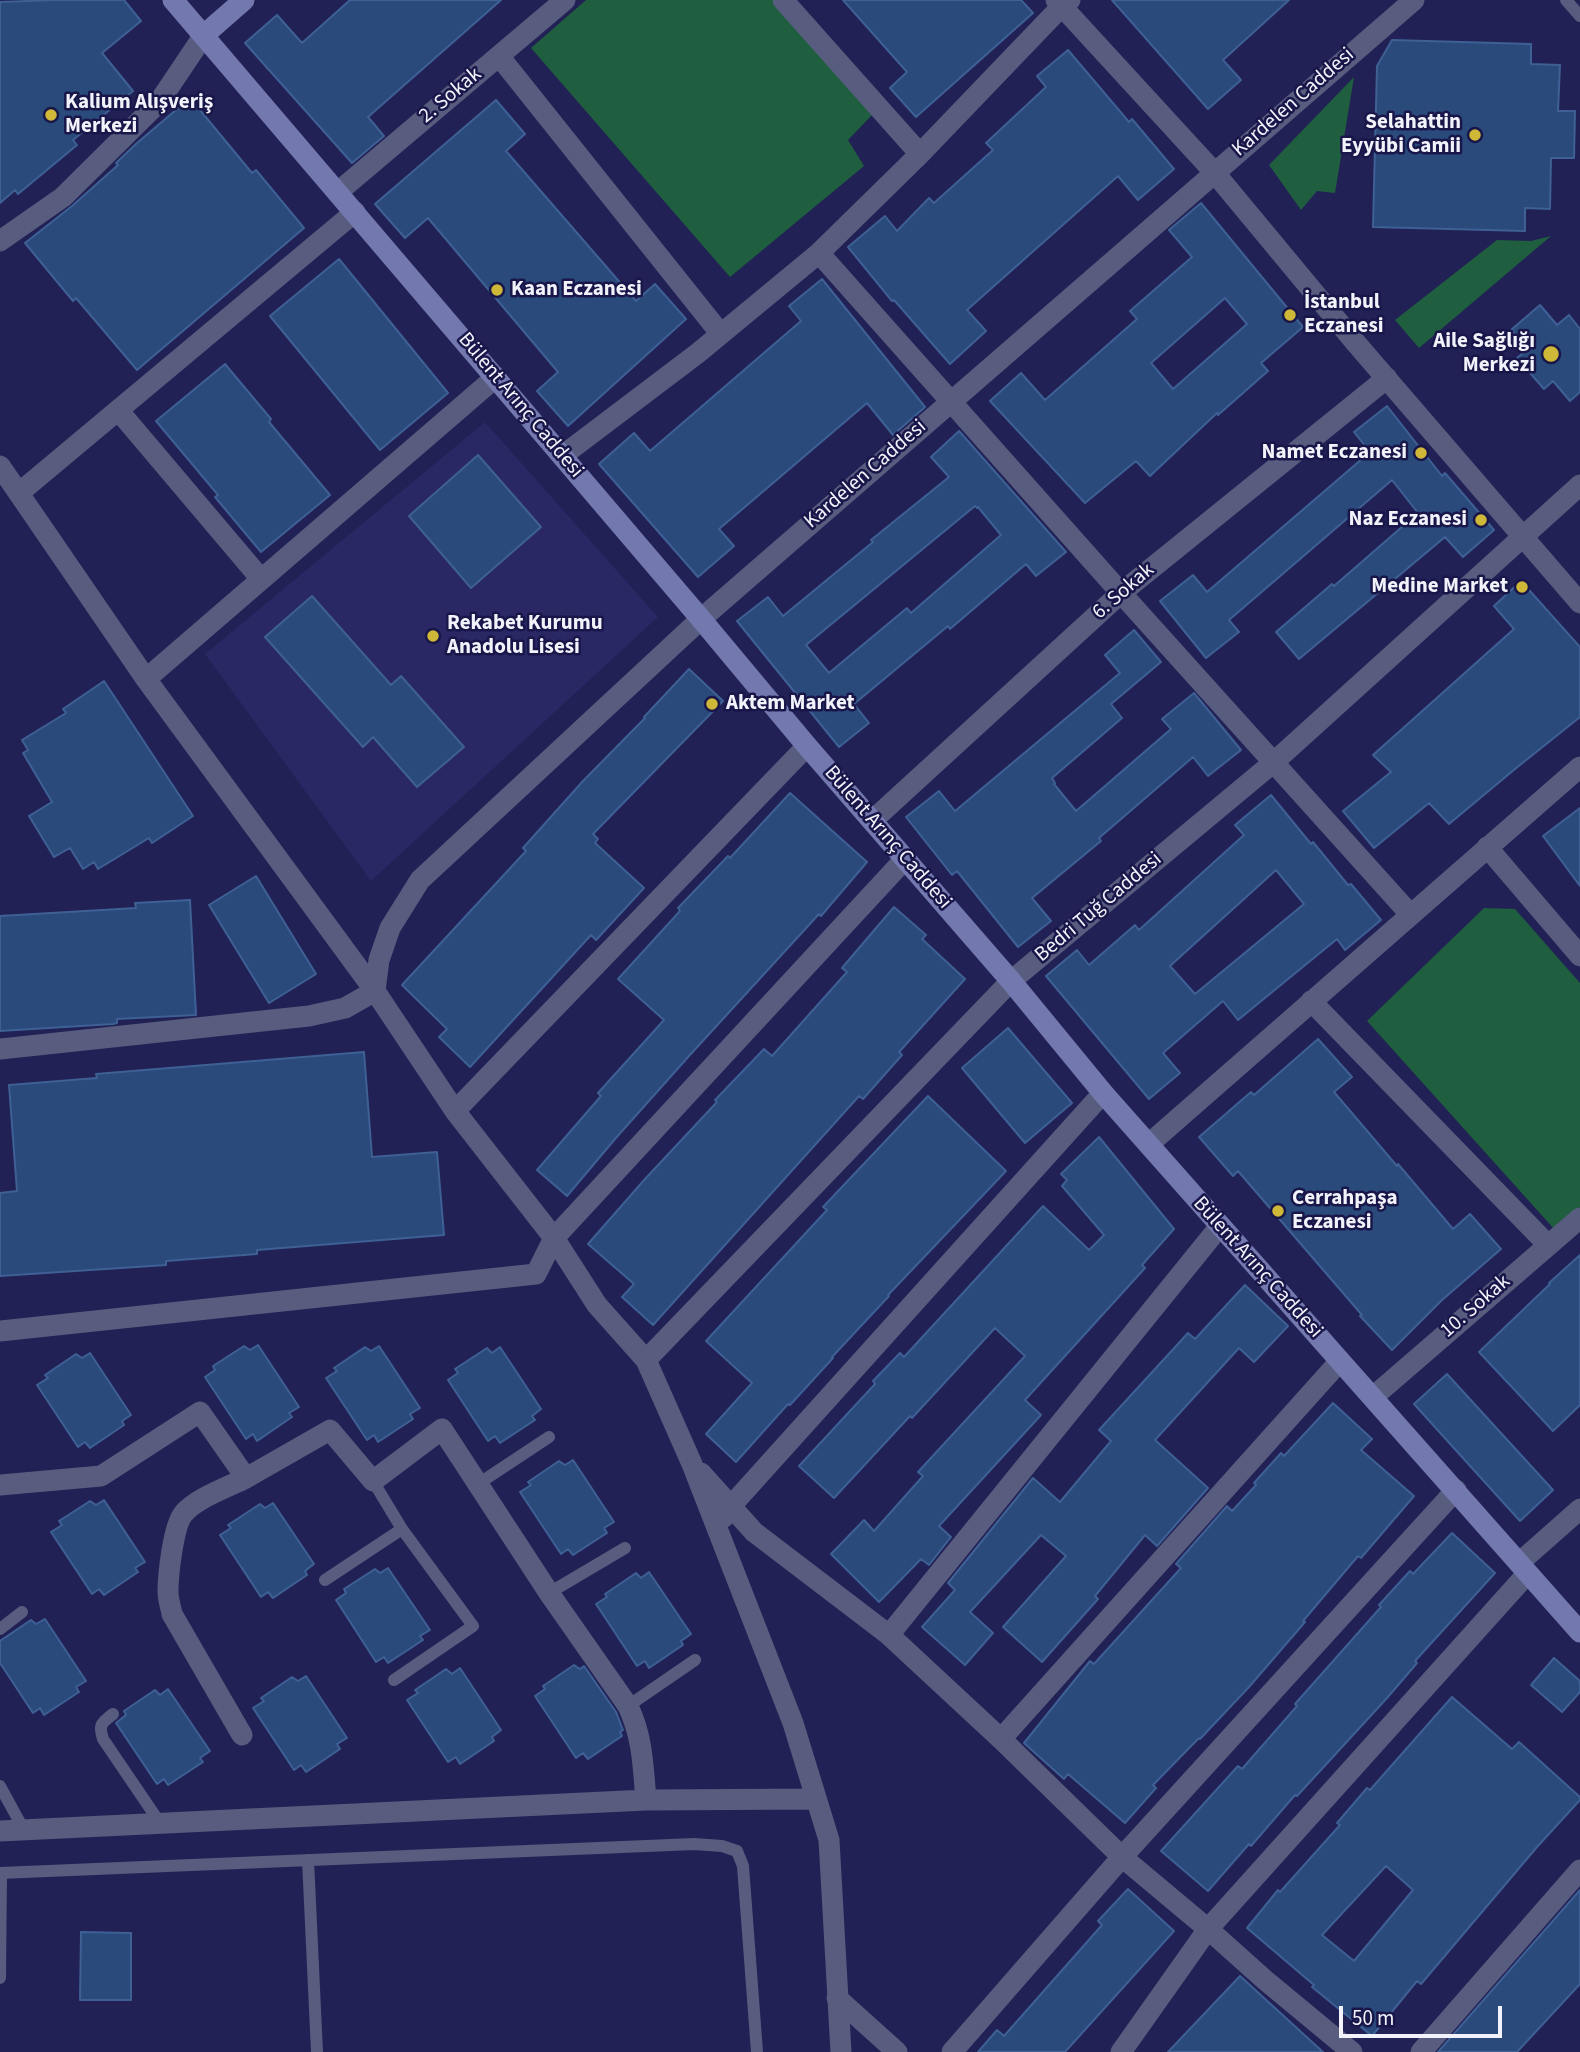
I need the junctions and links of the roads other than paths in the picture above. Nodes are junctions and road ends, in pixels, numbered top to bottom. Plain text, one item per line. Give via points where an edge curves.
1 (173, 0) edge
2 (244, 0) edge
3 (565, 0) edge
4 (783, 0) edge
5 (1413, 0) edge
6 (1566, 0) edge
7 (1063, 2) edge
8 (1580, 16) edge
9 (204, 35) junction
10 (499, 56) junction
11 (920, 154) junction
12 (1214, 173) junction
13 (338, 192) junction
14 (355, 212) junction
15 (0, 241) edge
16 (820, 253) junction
17 (720, 333) junction
18 (496, 377) junction
19 (1387, 378) junction
20 (950, 401) junction
21 (118, 410) junction
22 (562, 456) junction
23 (0, 466) edge
24 (1580, 485) edge
25 (19, 493) junction
26 (1522, 537) junction
27 (261, 579) junction
28 (1121, 593) junction
29 (1580, 604) edge
30 (701, 618) junction
31 (146, 679) junction
32 (807, 746) junction
33 (1274, 762) junction
34 (1580, 767) edge
35 (873, 820) junction
36 (1487, 847) junction
37 (905, 859) junction
38 (1410, 914) junction
39 (1580, 957) edge
40 (1011, 981) junction
41 (375, 991) junction
42 (1311, 1001) junction
43 (0, 1049) edge
44 (1103, 1093) junction
45 (456, 1111) junction
46 (1149, 1144) junction
47 (1580, 1217) edge
48 (1220, 1226) junction
49 (554, 1238) junction
50 (1548, 1245) junction
51 (0, 1331) edge
52 (646, 1360) junction
53 (1340, 1361) junction
54 (1373, 1397) junction
55 (549, 1437) dead end
56 (692, 1464) junction
57 (246, 1478) junction
58 (373, 1480) junction
59 (478, 1484) junction
60 (0, 1485) edge
61 (1456, 1490) junction
62 (731, 1506) junction
63 (1580, 1509) edge
64 (717, 1527) junction
65 (402, 1529) junction
66 (625, 1548) dead end
67 (1523, 1568) junction
68 (325, 1580) dead end
69 (549, 1593) junction
70 (22, 1612) dead end
71 (0, 1629) edge
72 (1580, 1632) edge
73 (889, 1635) junction
74 (695, 1660) dead end
75 (394, 1680) dead end
76 (628, 1706) junction
77 (113, 1714) dead end
78 (242, 1735) dead end
79 (1002, 1739) junction
80 (0, 1786) edge
81 (816, 1799) junction
82 (646, 1800) junction
83 (160, 1824) junction
84 (24, 1830) junction
85 (0, 1831) edge
86 (1122, 1857) junction
87 (308, 1860) junction
88 (1580, 1870) edge
89 (0, 1873) edge
90 (1208, 1929) junction
91 (0, 1978) edge
92 (837, 1997) junction
93 (317, 2052) edge
94 (757, 2052) edge
95 (841, 2052) edge
96 (897, 2052) edge
97 (952, 2052) edge
98 (1121, 2052) edge
99 (1352, 2052) edge
100 (1421, 2052) edge

1 - 9 street, Bülent Arınç Caddesi
2 - 9 street
3 - 10 street, 2. Sokak
4 - 11 street
5 - 12 street, Kardelen Caddesi
6 - 8 lane
7 - 11 street
7 - 12 street
9 - 13 street, Bülent Arınç Caddesi
9 - 15 street via 159,102 62,197
10 - 13 street, 2. Sokak
10 - 17 street
11 - 16 street
12 - 19 street
12 - 20 street, Kardelen Caddesi
13 - 14 street, Bülent Arınç Caddesi
14 - 18 street, Bülent Arınç Caddesi
14 - 21 street
16 - 17 street
16 - 20 street
17 - 22 street
18 - 22 street, Bülent Arınç Caddesi
18 - 27 street
19 - 26 street
19 - 28 street, 6. Sokak
20 - 28 street
20 - 30 street, Kardelen Caddesi
21 - 25 street
21 - 27 street
22 - 30 street, Bülent Arınç Caddesi
23 - 25 street
24 - 26 street, Bedri Tuğ Caddesi
25 - 31 street
26 - 29 street
26 - 33 street, Bedri Tuğ Caddesi
27 - 31 street
28 - 33 street
28 - 35 street, 6. Sokak
30 - 32 street, Bülent Arınç Caddesi
30 - 41 street, Kardelen Caddesi via 420,880 390,928
31 - 41 street
32 - 35 street, Bülent Arınç Caddesi
32 - 45 street
33 - 38 street
33 - 40 street, Bedri Tuğ Caddesi
34 - 36 street
35 - 37 street, Bülent Arınç Caddesi
36 - 38 street
36 - 39 street
37 - 40 street, Bülent Arınç Caddesi
37 - 49 street
38 - 42 street
40 - 44 street, Bülent Arınç Caddesi
40 - 52 street, Bedri Tuğ Caddesi
41 - 43 street via 345,1008 309,1016
41 - 45 street
42 - 46 street
42 - 50 street
44 - 46 street, Bülent Arınç Caddesi
44 - 62 street
45 - 49 street
46 - 48 street, Bülent Arınç Caddesi
47 - 50 street, 10. Sokak
48 - 53 street, Bülent Arınç Caddesi
48 - 73 street
49 - 51 street via 536,1274
49 - 52 street via 597,1305
50 - 54 street, 10. Sokak
52 - 56 street
53 - 54 street, Bülent Arınç Caddesi
53 - 79 street
54 - 61 street, Bülent Arınç Caddesi
55 - 59 lane
56 - 62 street
56 - 64 street
57 - 58 street via 330,1430
57 - 60 street via 200,1412 101,1476
57 - 78 street via 184,1513 177,1523 168,1573 172,1614
58 - 59 street via 442,1429
58 - 65 lane
59 - 69 street
61 - 67 street, Bülent Arınç Caddesi
61 - 86 street
62 - 64 street
62 - 73 street via 754,1532
63 - 67 street
64 - 81 street via 793,1723
65 - 68 lane
65 - 75 lane via 473,1626
66 - 69 lane
67 - 72 street, Bülent Arınç Caddesi
67 - 90 street
69 - 76 street
70 - 71 lane
73 - 79 street
74 - 76 lane
76 - 82 street via 642,1743
77 - 83 lane via 102,1722 103,1739
79 - 86 street
80 - 84 lane
81 - 82 street
81 - 92 street via 829,1840
82 - 83 street
83 - 84 street
84 - 85 street
86 - 90 street
86 - 97 street
87 - 89 lane
87 - 93 lane
87 - 94 lane via 694,1844 737,1851 743,1866
88 - 100 street
89 - 91 lane
90 - 98 street
90 - 99 street
92 - 95 street
92 - 96 street

